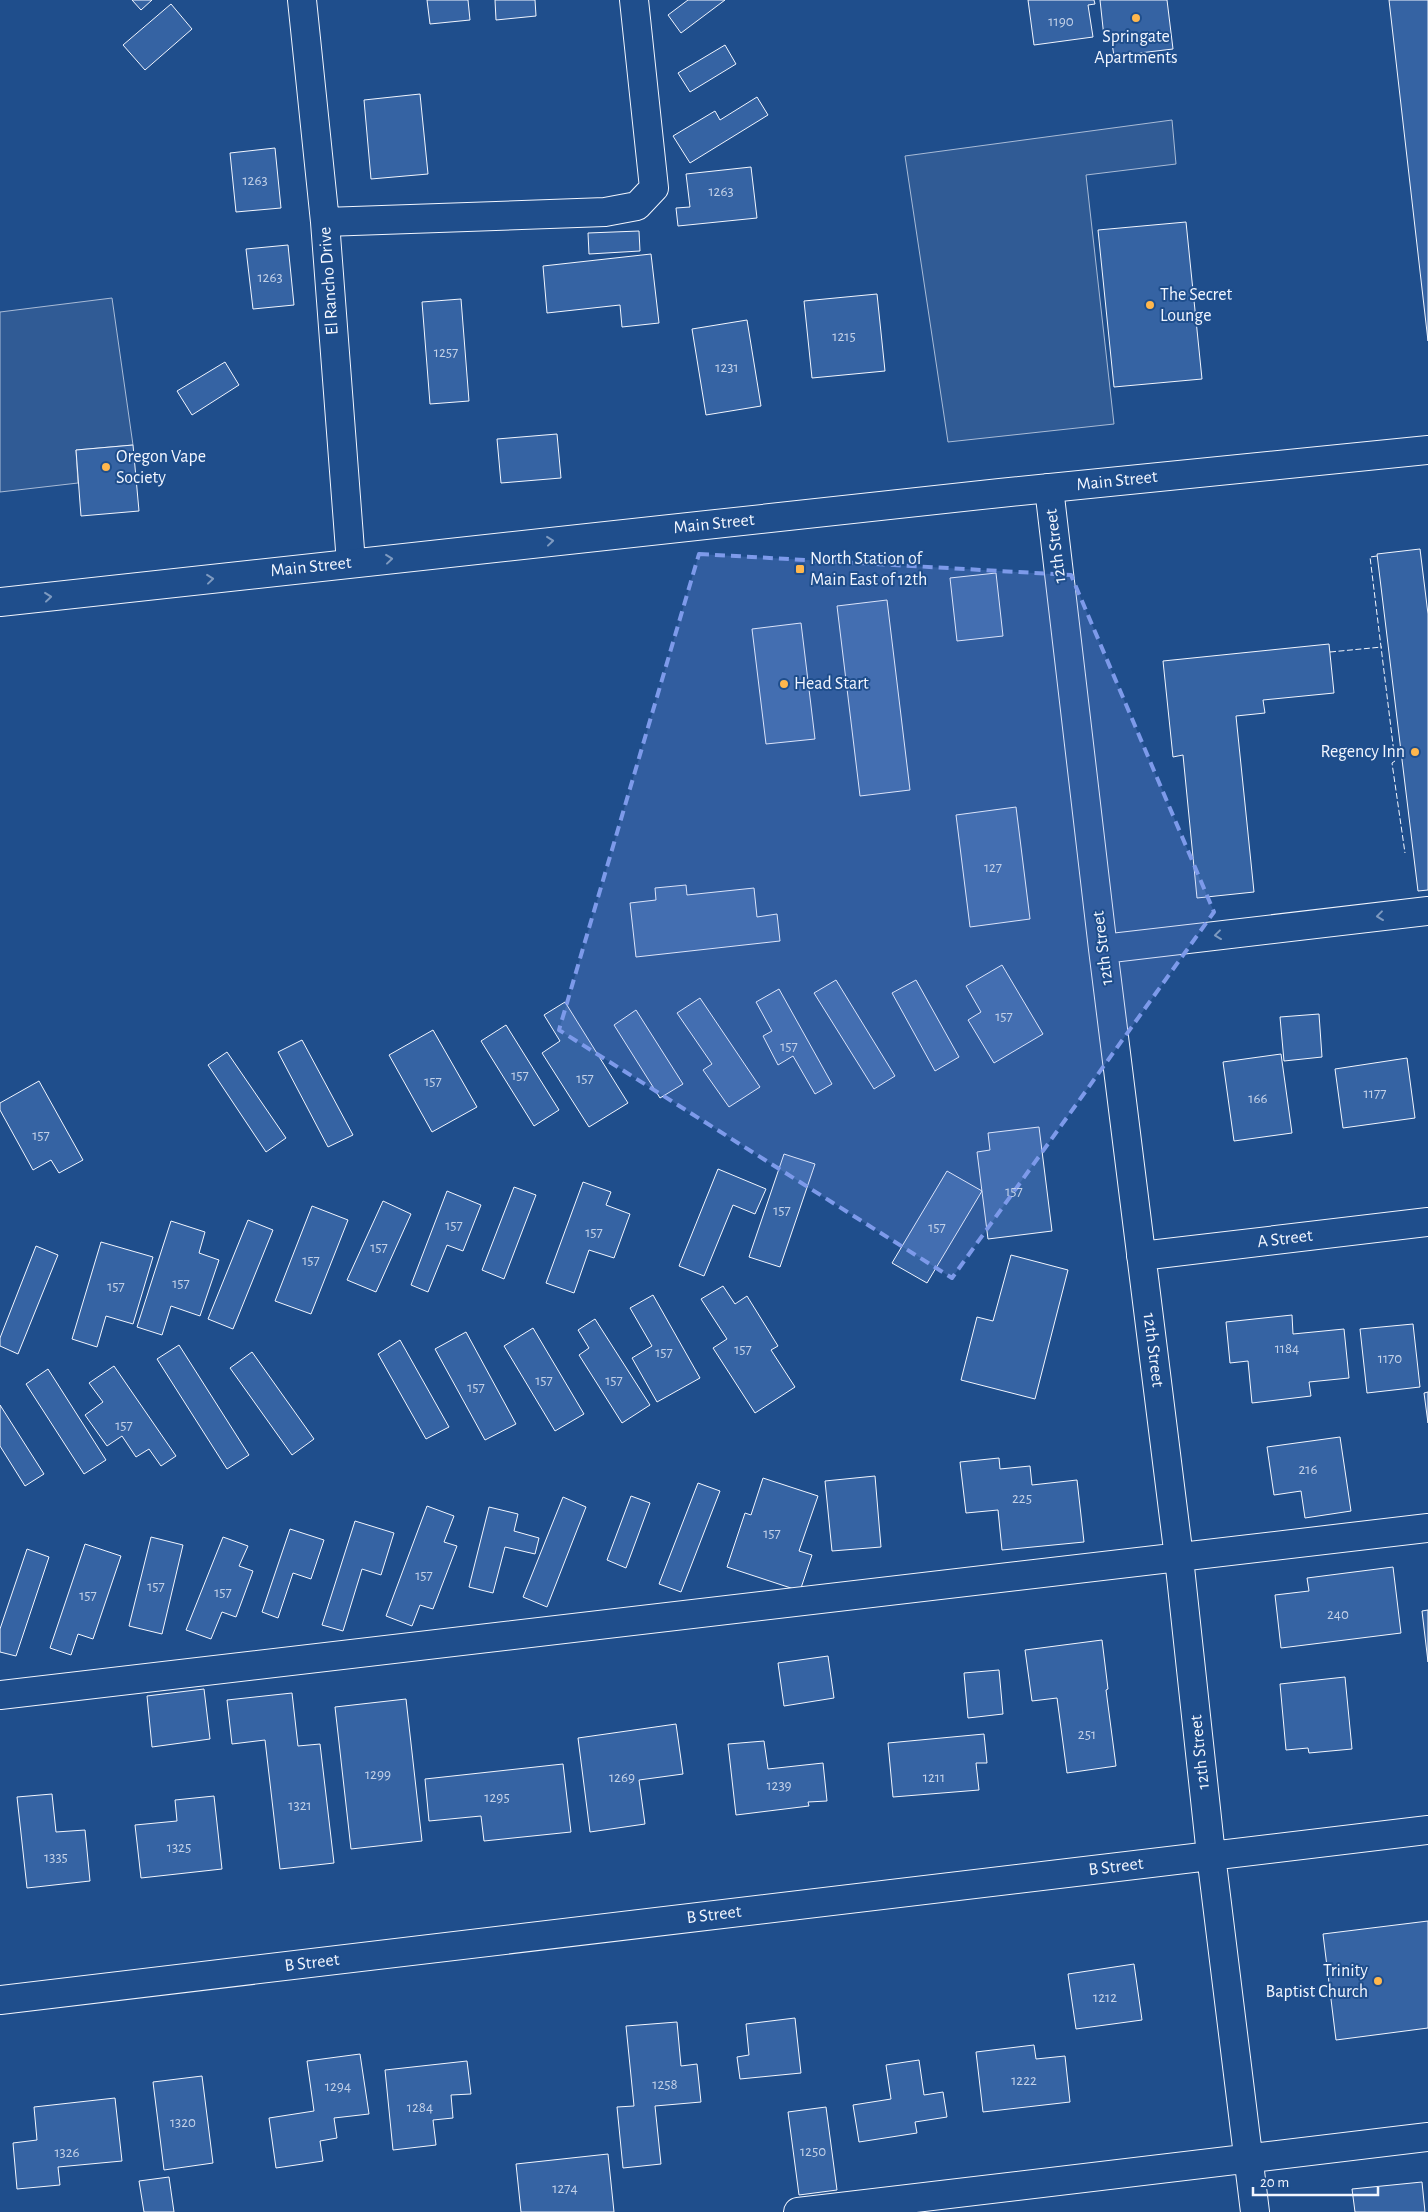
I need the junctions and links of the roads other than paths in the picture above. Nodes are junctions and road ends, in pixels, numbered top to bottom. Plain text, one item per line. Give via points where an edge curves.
1 (302, 0) edge
2 (634, 0) edge
3 (325, 222) junction
4 (1428, 450) edge
5 (1049, 488) junction
6 (351, 563) junction
7 (0, 602) edge
8 (1428, 911) edge
9 (1103, 949) junction
10 (1428, 1222) edge
11 (1141, 1256) junction
12 (1428, 1528) edge
13 (1179, 1558) junction
14 (0, 1695) edge
15 (1428, 1830) edge
16 (1211, 1855) junction
17 (0, 2000) edge
18 (1428, 2137) edge
19 (1248, 2158) junction
20 (798, 2212) edge
21 (1255, 2212) edge

1 - 3 street, El Rancho Drive
2 - 3 street via 654,188 637,206 604,212
3 - 6 street, El Rancho Drive
4 - 5 street, Main Street
6 -> 5 street, Main Street
5 - 9 street, 12th Street
7 -> 6 street, Main Street
8 -> 9 street
9 - 11 street, 12th Street
10 - 11 street, A Street
11 - 13 street, 12th Street
12 - 13 street
13 - 14 street
13 - 16 street, 12th Street
15 - 16 street, B Street
16 - 17 street, B Street
16 - 19 street, 12th Street
18 - 19 street
19 - 20 street
19 - 21 street, 12th Street

